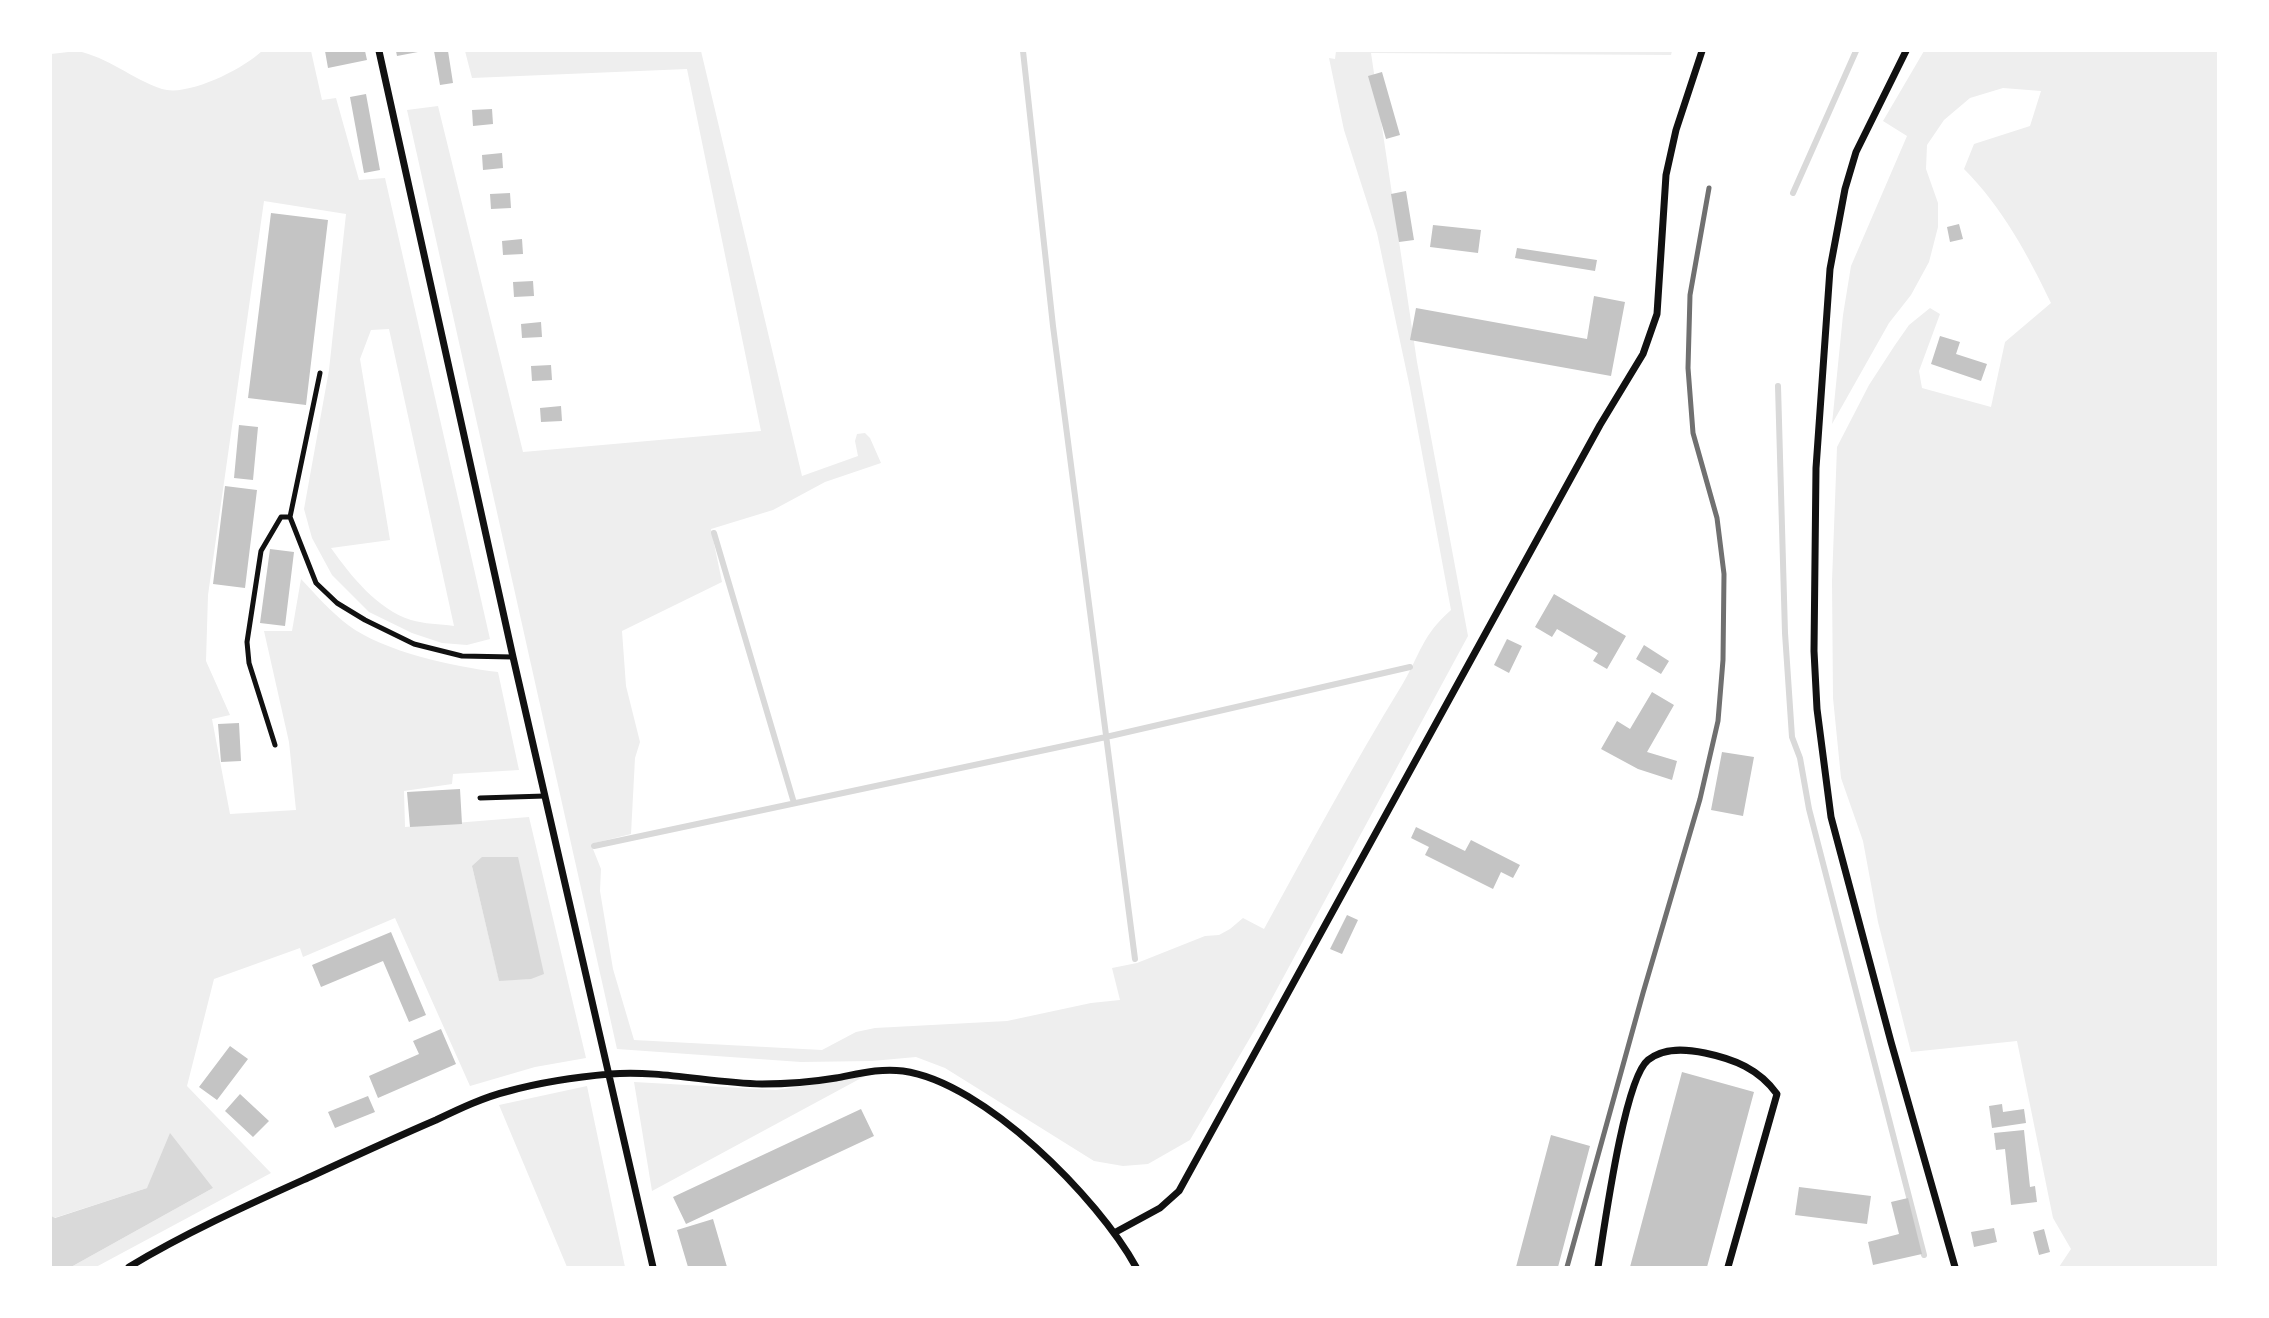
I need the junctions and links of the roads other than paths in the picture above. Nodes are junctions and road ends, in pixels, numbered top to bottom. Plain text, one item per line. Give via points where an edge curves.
1 (379, 51) edge
2 (1702, 51) edge
3 (1906, 51) edge
4 (320, 373) dead end
5 (290, 517) junction
6 (513, 657) junction
7 (275, 745) dead end
8 (545, 796) junction
9 (480, 798) dead end
10 (610, 1074) junction
11 (1114, 1233) junction
12 (1135, 1265) edge
13 (129, 1267) edge
14 (653, 1267) edge
15 (1124, 1267) edge
16 (1598, 1267) edge
17 (1728, 1267) edge
18 (1955, 1267) edge

1 - 6 street
2 - 11 street via 1666,175 1657,314 1643,354 1179,1191 1160,1208
3 - 18 street via 1856,152 1830,269 1816,468 1814,652 1831,817
4 - 5 lane
5 - 6 lane via 316,583 337,603 389,632 437,651
5 - 7 lane via 281,517 261,551 247,642 249,663
6 - 8 street
8 - 9 lane
8 - 10 street
10 - 11 street via 641,1072 762,1084 870,1070 904,1071 970,1098 1021,1136 1084,1196
10 - 13 street via 507,1091 464,1107 281,1190
10 - 14 street
11 - 12 street
12 - 15 street
16 - 17 street via 1621,1131 1639,1069 1665,1051 1686,1049 1741,1063 1777,1094

